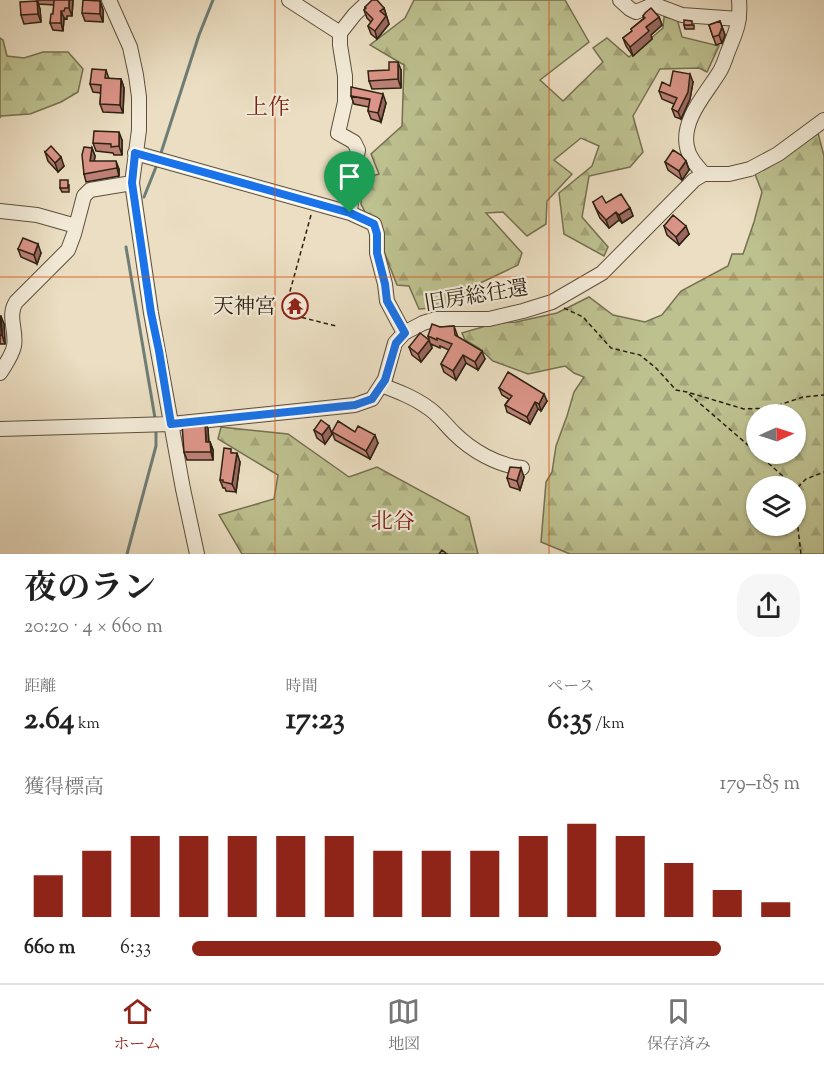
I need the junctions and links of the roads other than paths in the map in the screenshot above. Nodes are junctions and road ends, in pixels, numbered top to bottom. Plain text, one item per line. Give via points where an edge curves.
1 (109, 0) edge
2 (289, 0) edge
3 (369, 0) edge
4 (620, 0) edge
5 (739, 0) edge
6 (739, 19) junction
7 (340, 33) junction
8 (824, 120) edge
9 (135, 153) junction
10 (704, 174) junction
11 (132, 183) junction
12 (0, 210) edge
13 (350, 213) junction
14 (76, 226) junction
15 (6, 309) edge
16 (405, 333) junction
17 (0, 373) edge
18 (381, 385) junction
19 (171, 424) junction
20 (0, 429) edge
21 (522, 468) edge
22 (197, 554) edge

1 - 9 street via 130,46 136,75 139,130
2 - 7 street
3 - 7 street
4 - 6 street via 636,12 658,6 682,15
5 - 6 street
6 - 10 street via 722,69 686,132 689,155
7 - 13 street via 345,102 338,133 354,142 358,150
8 - 10 street via 750,169
9 - 11 street
9 - 13 street
10 - 16 street, 旧房総往還 via 677,195 602,273 552,302 489,319 436,319
11 - 14 street via 90,190 84,196
11 - 19 street
12 - 14 street
13 - 16 street via 374,224 387,301
14 - 15 street via 68,250 12,309
15 - 17 street via 15,345
16 - 18 street, 旧房総往還 via 396,343
18 - 19 street, 旧房総往還 via 372,399 355,405
18 - 21 street via 429,408 480,453
19 - 20 street, 旧房総往還
19 - 22 street

